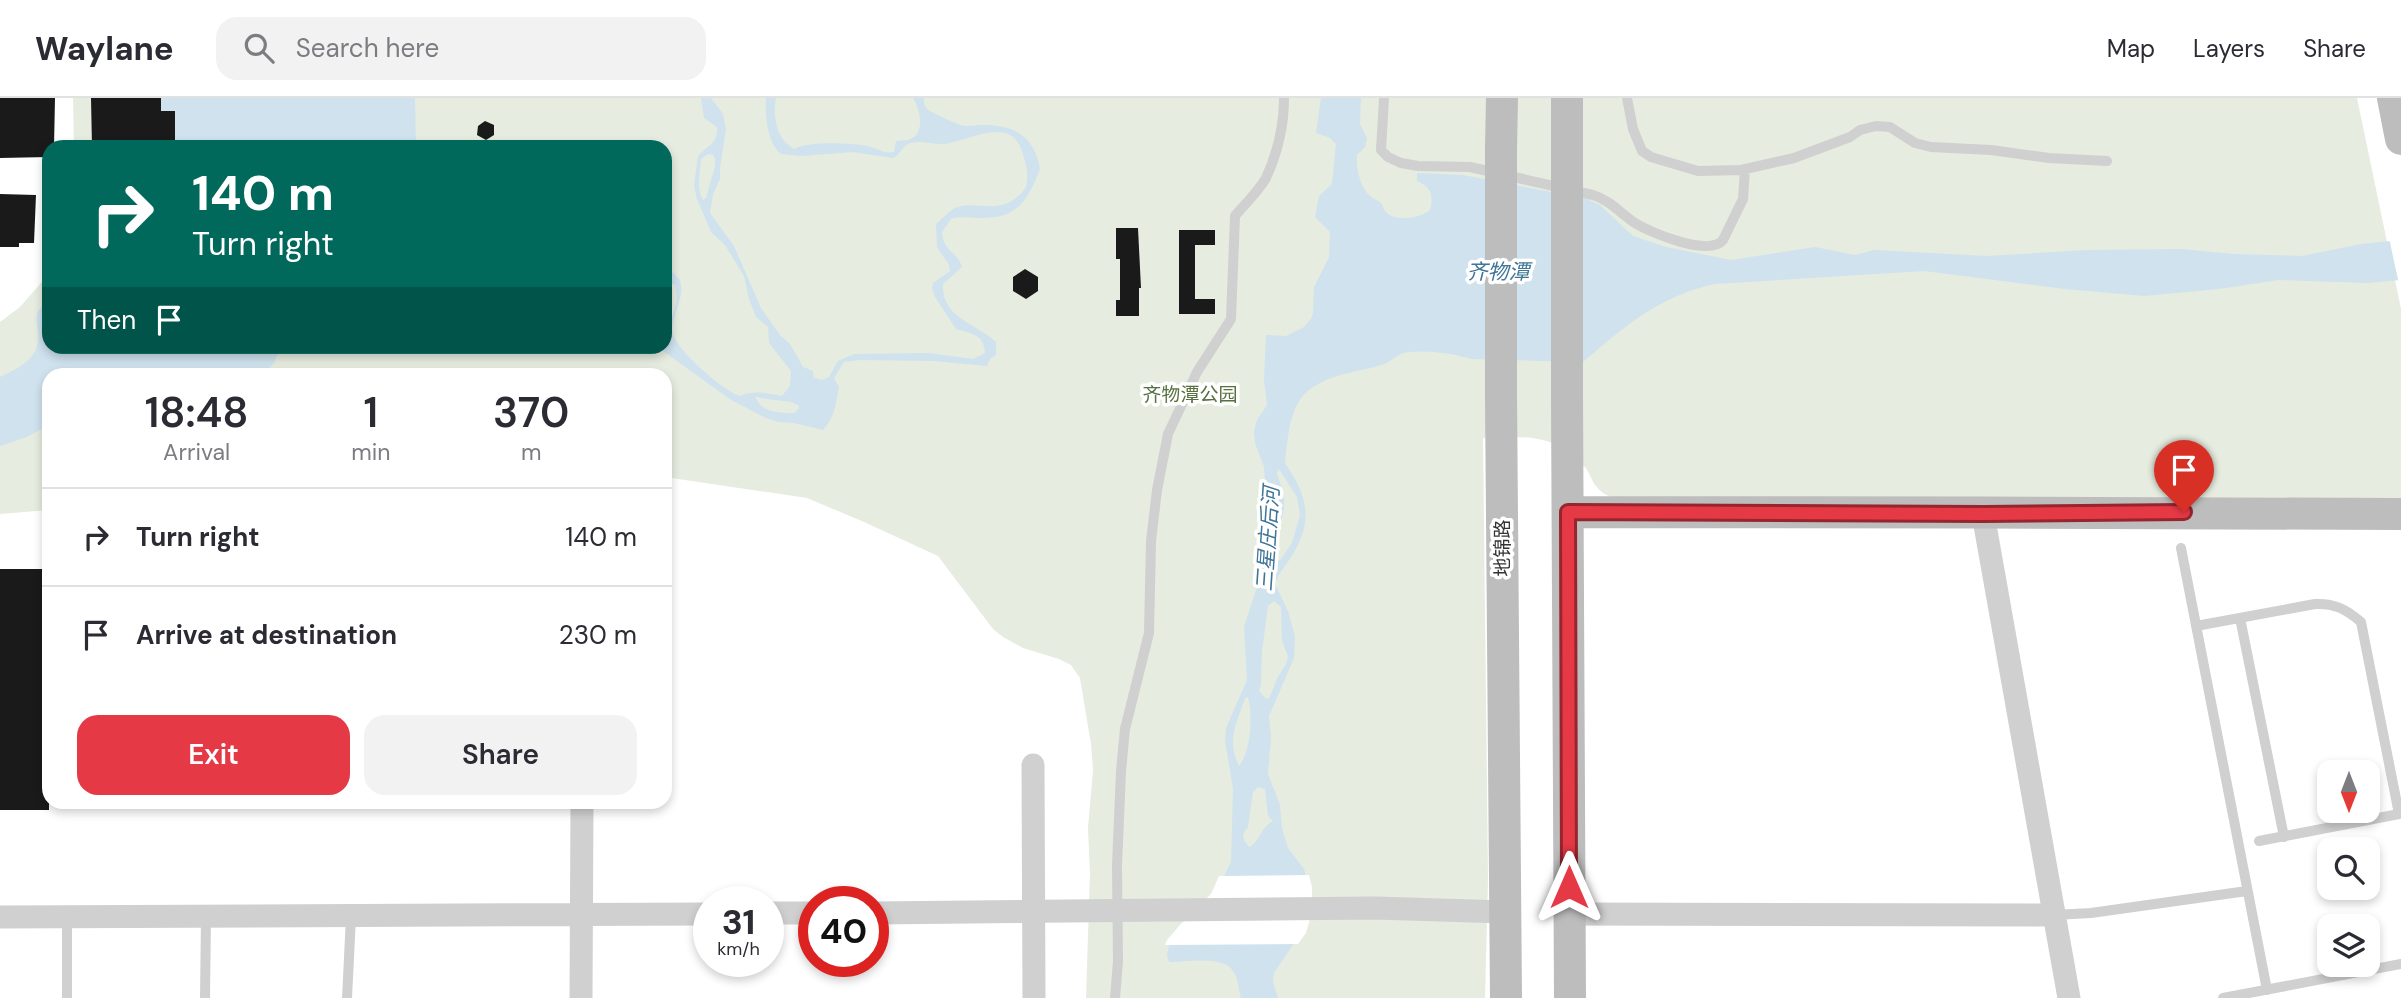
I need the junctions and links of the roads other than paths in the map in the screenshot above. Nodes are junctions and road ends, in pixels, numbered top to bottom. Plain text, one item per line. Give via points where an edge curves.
1 (1284, 98) edge
2 (1384, 98) edge
3 (1502, 98) edge
4 (1567, 98) edge
5 (1628, 98) edge
6 (2393, 98) edge
7 (2401, 139) edge
8 (2107, 161) dead end
9 (1745, 169) junction
10 (1568, 512) junction
11 (1983, 514) junction
12 (2401, 514) edge
13 (2182, 548) dead end
14 (2240, 618) junction
15 (2196, 626) junction
16 (1033, 765) dead end
17 (582, 809) edge
18 (2284, 836) junction
19 (2259, 841) dead end
20 (2247, 891) junction
21 (1033, 911) junction
22 (1116, 911) junction
23 (889, 912) edge
24 (1505, 912) junction
25 (581, 914) junction
26 (693, 914) edge
27 (1569, 914) junction
28 (2054, 915) junction
29 (0, 917) edge
30 (67, 917) junction
31 (206, 917) junction
32 (351, 917) junction
33 (2401, 964) edge
34 (2267, 990) junction
35 (67, 998) edge
36 (205, 998) edge
37 (347, 998) edge
38 (580, 998) edge
39 (1034, 998) edge
40 (1115, 998) edge
41 (1506, 998) edge
42 (1570, 998) edge
43 (2069, 998) edge
44 (2223, 998) edge

1 - 22 lane via 1280,135 1265,178 1235,216 1231,319 1197,372 1168,434 1160,467 1151,541 1149,633 1125,729
2 - 9 lane via 1381,150 1396,161 1469,167 1593,195 1633,222 1692,245 1713,247 1723,240 1743,200
3 - 24 street, 地锦路, bridge
4 - 10 street, bridge
5 - 9 lane via 1636,140 1651,157 1698,171
6 - 7 street
8 - 9 lane via 1931,147 1889,127 1876,126 1794,158
10 - 11 street
10 - 27 street
11 - 12 street
11 - 28 street
13 - 15 lane
14 - 15 lane
14 - 18 lane
14 - 18 lane via 2331,603 2361,622 2399,814
15 - 20 lane
16 - 21 street
17 - 25 street
18 - 19 lane
20 - 28 lane
20 - 34 lane
21 - 22 street
21 - 23 street
21 - 39 street
22 - 24 street via 1375,908
22 - 40 lane
24 - 41 street, 地锦路
25 - 26 street
25 - 32 street
25 - 38 street
27 - 28 street
27 - 42 street
28 - 43 street
29 - 30 street
30 - 31 street
30 - 35 lane
31 - 32 street
31 - 36 lane
32 - 37 lane
33 - 34 lane
34 - 44 lane

